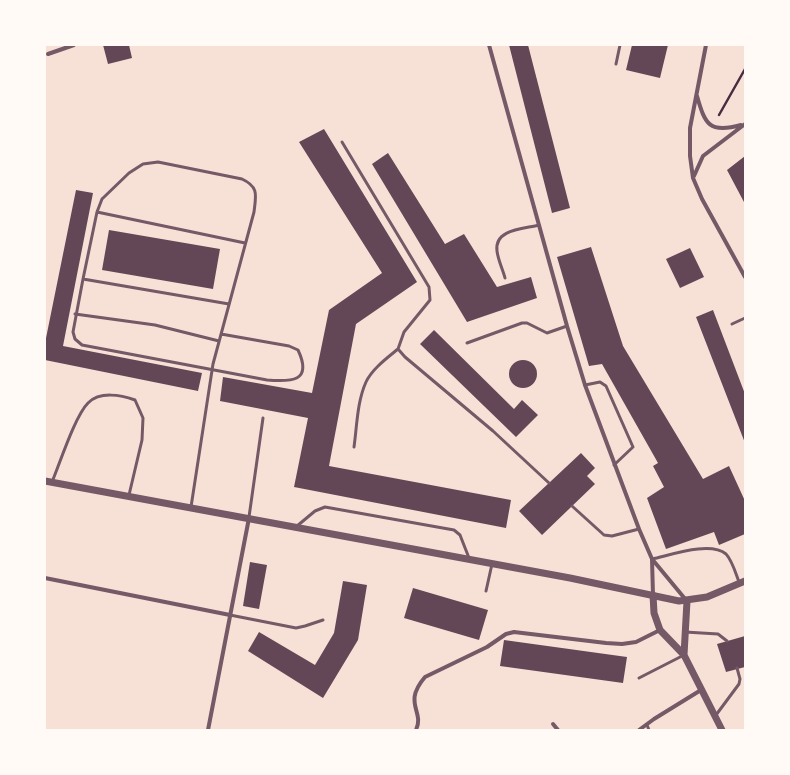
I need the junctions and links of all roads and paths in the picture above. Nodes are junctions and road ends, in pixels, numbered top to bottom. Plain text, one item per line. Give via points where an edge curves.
1 (74, 45) edge
2 (489, 45) edge
3 (620, 45) edge
4 (706, 45) edge
5 (48, 54) dead end
6 (616, 64) dead end
7 (745, 69) edge
8 (696, 94) junction
9 (719, 115) dead end
10 (745, 124) edge
11 (342, 142) dead end
12 (693, 178) junction
13 (97, 212) junction
14 (539, 225) junction
15 (245, 243) junction
16 (745, 277) edge
17 (505, 278) dead end
18 (83, 279) junction
19 (229, 304) junction
20 (75, 314) junction
21 (745, 318) edge
22 (732, 324) dead end
23 (567, 326) junction
24 (221, 334) junction
25 (219, 341) junction
26 (467, 343) dead end
27 (398, 349) junction
28 (212, 370) junction
29 (585, 385) junction
30 (263, 418) dead end
31 (354, 447) dead end
32 (614, 465) junction
33 (48, 481) edge
34 (549, 483) dead end
35 (129, 496) junction
36 (572, 506) dead end
37 (191, 507) junction
38 (249, 518) junction
39 (296, 526) junction
40 (639, 529) junction
41 (652, 559) junction
42 (470, 560) junction
43 (492, 564) junction
44 (45, 578) edge
45 (742, 583) edge
46 (486, 591) dead end
47 (653, 595) junction
48 (687, 601) junction
49 (230, 615) junction
50 (323, 620) dead end
51 (660, 630) junction
52 (685, 632) junction
53 (727, 641) dead end
54 (684, 655) junction
55 (738, 668) dead end
56 (639, 678) dead end
57 (701, 690) junction
58 (715, 716) junction
59 (553, 724) dead end
60 (647, 725) junction
61 (208, 730) edge
62 (416, 730) edge
63 (558, 730) edge
64 (639, 730) edge
65 (649, 730) edge
66 (722, 730) edge

1 - 5 street
2 - 14 street
3 - 6 lane
4 - 8 street
7 - 9 path
8 - 10 street via 702,114 706,122 712,126 718,129
8 - 12 street via 690,128
10 - 12 street via 702,156
11 - 27 lane via 429,287 430,300 404,332
12 - 16 street
13 - 15 lane
13 - 15 lane via 102,199 128,173 143,164 158,162 234,177 250,183 256,193 254,212
13 - 18 lane
14 - 17 lane via 504,234 498,240 496,251
14 - 23 street
15 - 19 lane
18 - 19 lane
18 - 20 lane
19 - 24 lane
20 - 25 lane via 155,325
20 - 28 lane via 73,332 75,339 82,345
21 - 22 lane
23 - 26 lane via 547,334 527,323 522,323
23 - 29 street
24 - 25 lane
24 - 28 lane via 289,346 298,350 302,359 301,373 296,380 289,382
25 - 28 lane
27 - 31 lane via 380,364 366,382 358,413
27 - 34 lane
28 - 37 lane
29 - 32 street
29 - 32 lane via 600,382 606,386 634,447
30 - 38 lane
32 - 40 street
33 - 35 street
33 - 35 lane via 88,403 104,395 119,395 135,400 143,418 142,440
35 - 37 street
36 - 40 lane via 604,535 612,536
37 - 38 street
38 - 39 street
38 - 49 street
39 - 42 street
39 - 42 lane via 315,511 325,507 454,530 460,535
40 - 41 street
41 - 45 lane via 710,547 727,555
41 - 47 street
41 - 48 street
42 - 43 street
43 - 46 lane
43 - 47 street
44 - 49 street
45 - 48 street via 707,597
47 - 48 street
47 - 51 street via 654,613
48 - 52 street
49 - 50 lane via 296,628
49 - 61 street
51 - 54 street
51 - 62 street via 636,642 622,644 514,632 506,634 488,647 425,678 418,685 414,694 419,724
52 - 53 lane via 718,634
52 - 54 street
54 - 56 lane
54 - 57 street
55 - 58 lane via 739,684
57 - 58 street
57 - 60 street
58 - 66 street
59 - 63 street
60 - 64 street
60 - 65 lane

